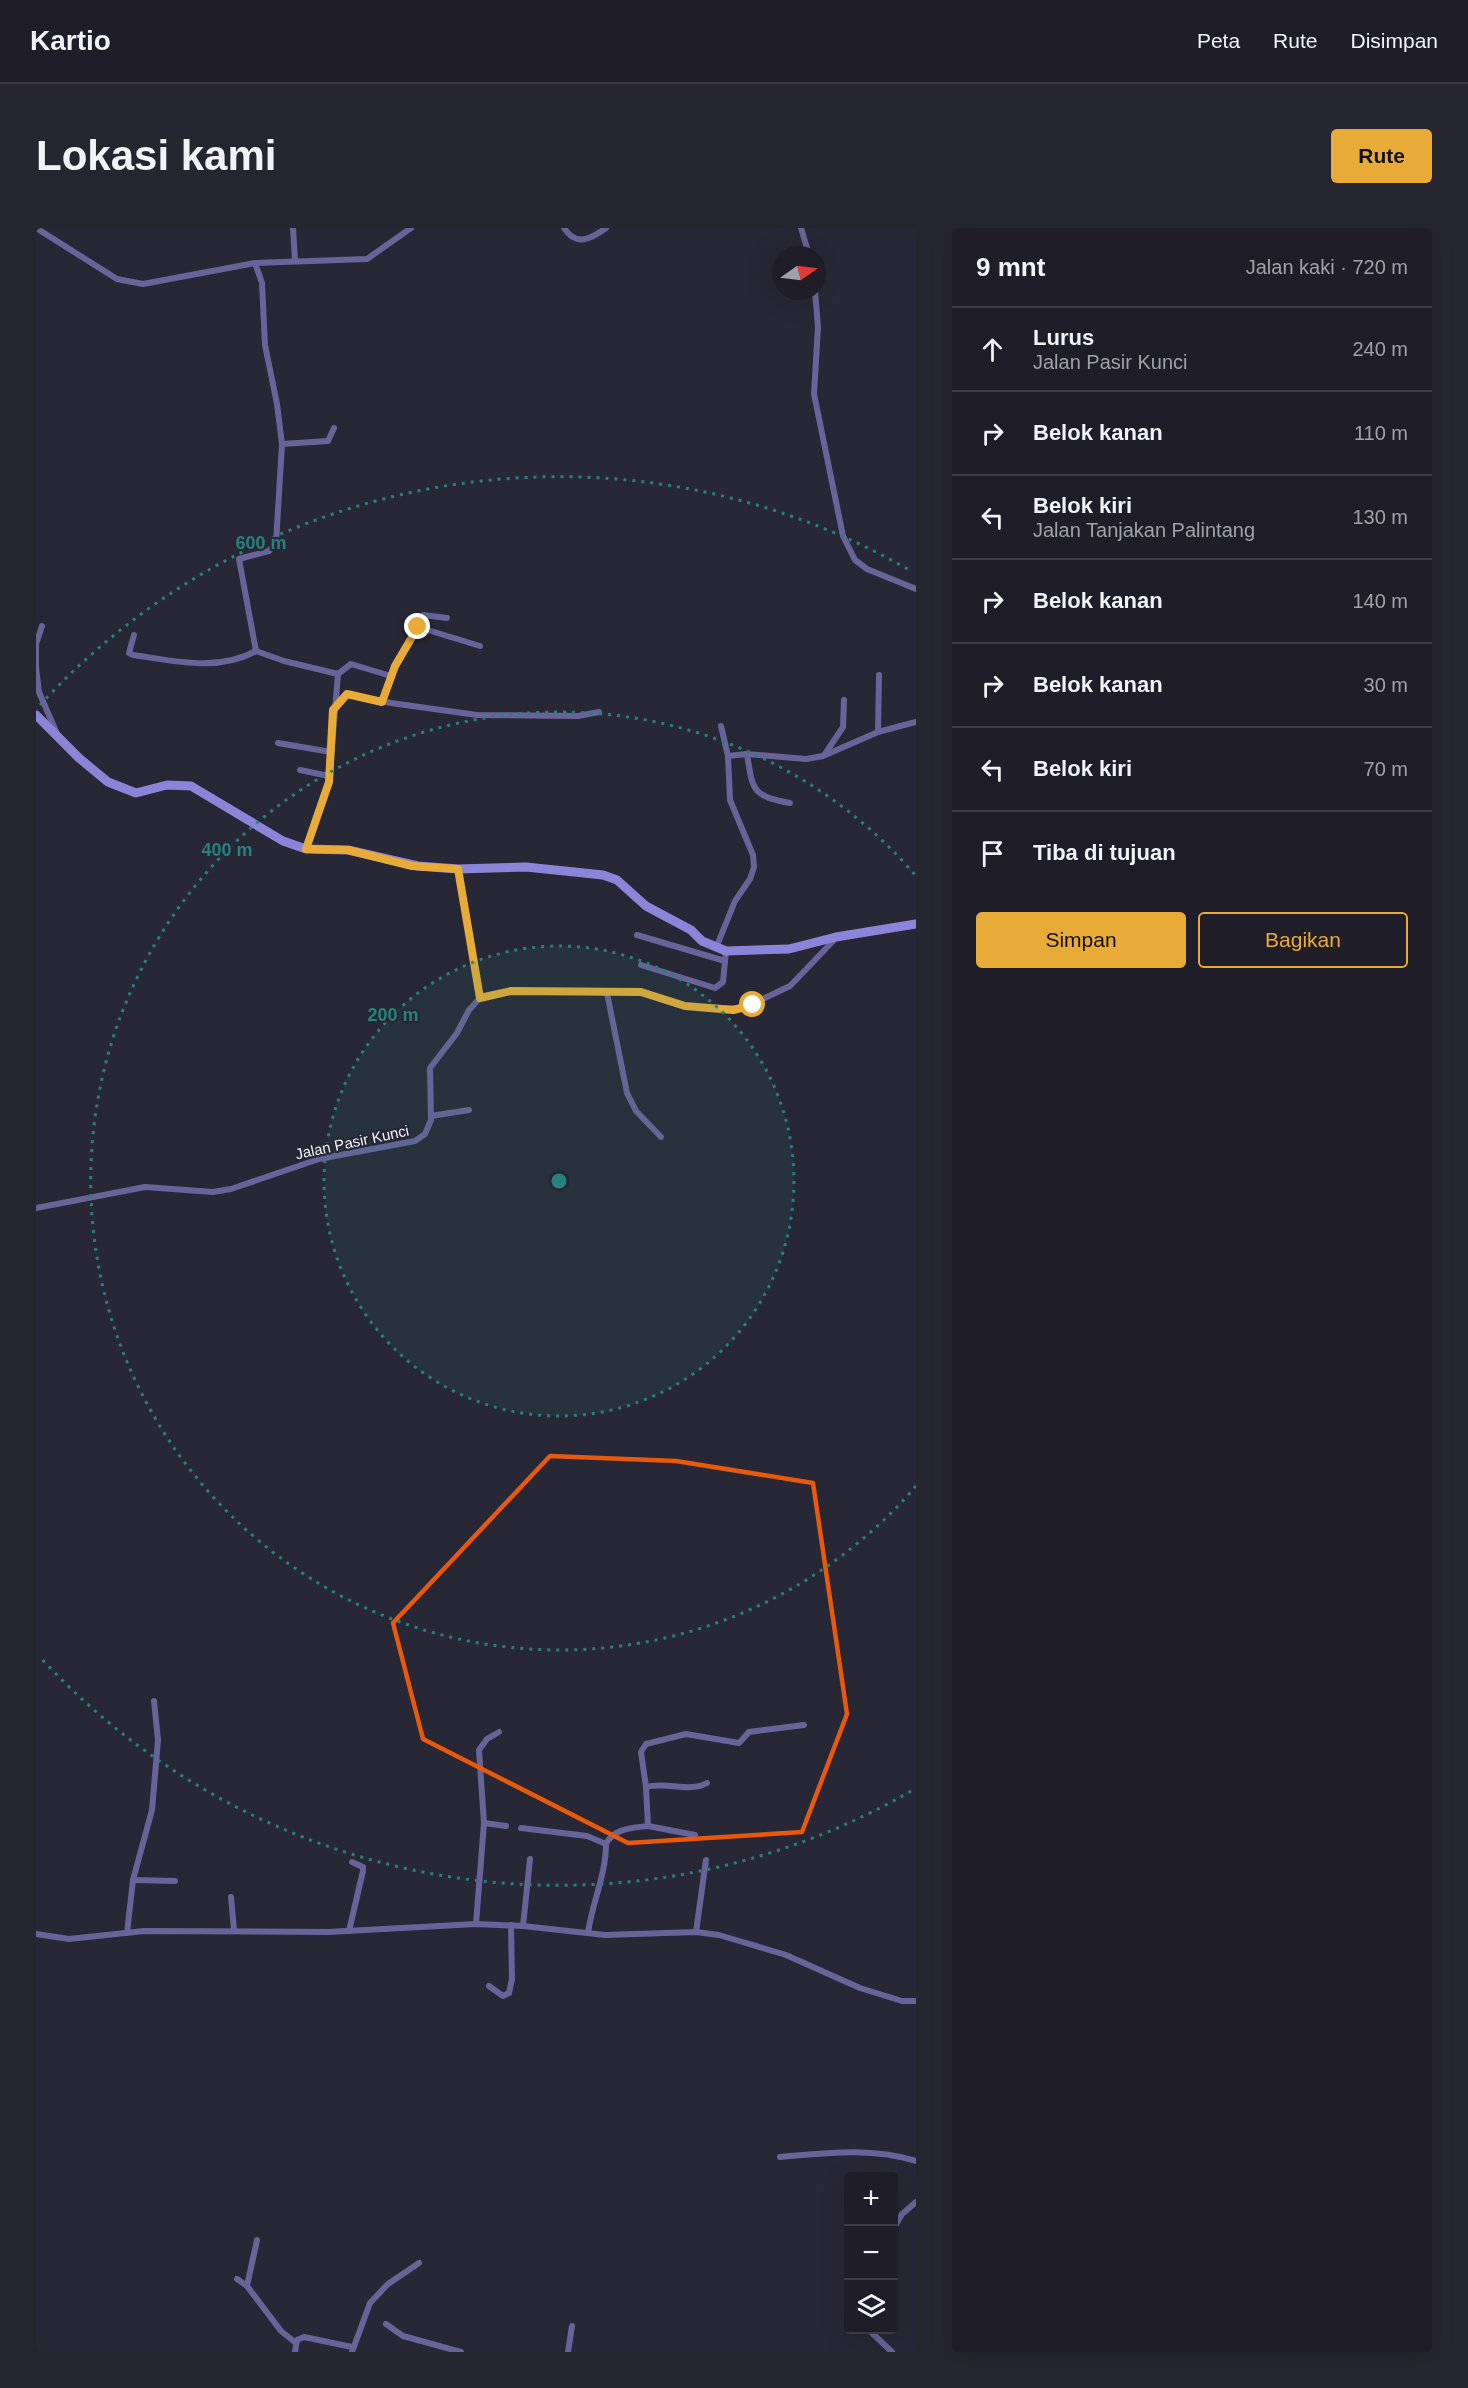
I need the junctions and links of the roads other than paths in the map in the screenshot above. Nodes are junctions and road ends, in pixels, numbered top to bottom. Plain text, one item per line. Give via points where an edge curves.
1 (36, 228) edge
2 (293, 228) edge
3 (411, 228) edge
4 (564, 228) edge
5 (606, 228) edge
6 (801, 228) edge
7 (806, 246) edge
8 (295, 260) junction
9 (255, 263) junction
10 (816, 300) edge
11 (334, 428) dead end
12 (282, 444) junction
13 (916, 589) edge
14 (447, 618) dead end
15 (42, 626) dead end
16 (418, 627) junction
17 (134, 635) dead end
18 (480, 646) dead end
19 (256, 651) junction
20 (36, 666) edge
21 (338, 674) junction
22 (879, 675) dead end
23 (391, 676) junction
24 (844, 700) dead end
25 (382, 702) junction
26 (333, 710) junction
27 (599, 712) dead end
28 (36, 715) edge
29 (916, 722) edge
30 (721, 726) dead end
31 (879, 732) junction
32 (59, 740) junction
33 (278, 743) dead end
34 (332, 752) junction
35 (747, 754) junction
36 (728, 756) junction
37 (823, 756) junction
38 (300, 770) dead end
39 (329, 776) junction
40 (790, 803) dead end
41 (306, 849) junction
42 (458, 869) junction
43 (916, 924) edge
44 (637, 935) dead end
45 (836, 938) junction
46 (716, 948) junction
47 (726, 956) junction
48 (641, 965) dead end
49 (607, 993) junction
50 (480, 998) junction
51 (469, 1110) dead end
52 (431, 1116) junction
53 (661, 1137) dead end
54 (36, 1208) edge
55 (154, 1701) dead end
56 (804, 1725) dead end
57 (500, 1732) dead end
58 (707, 1783) dead end
59 (646, 1787) junction
60 (484, 1823) junction
61 (506, 1826) dead end
62 (648, 1826) junction
63 (521, 1828) dead end
64 (695, 1835) dead end
65 (606, 1844) junction
66 (530, 1859) dead end
67 (706, 1860) dead end
68 (352, 1862) dead end
69 (133, 1880) junction
70 (175, 1881) dead end
71 (231, 1897) dead end
72 (476, 1924) junction
73 (511, 1925) junction
74 (523, 1926) junction
75 (234, 1930) junction
76 (349, 1931) junction
77 (696, 1932) junction
78 (127, 1933) junction
79 (588, 1933) junction
80 (36, 1934) edge
81 (489, 1986) dead end
82 (916, 2001) edge
83 (780, 2157) dead end
84 (916, 2161) edge
85 (916, 2202) edge
86 (895, 2226) edge
87 (257, 2240) dead end
88 (419, 2263) dead end
89 (237, 2279) dead end
90 (247, 2286) junction
91 (386, 2324) dead end
92 (572, 2326) dead end
93 (873, 2334) edge
94 (296, 2343) junction
95 (333, 2343) junction
96 (352, 2350) edge
97 (295, 2352) edge
98 (333, 2352) edge
99 (461, 2352) edge
100 (568, 2352) edge
101 (892, 2352) edge

1 - 9 street via 117,279 133,284
2 - 8 street
3 - 8 street via 367,259
4 - 5 street via 575,240 583,241
6 - 7 street
8 - 9 street
9 - 12 street via 262,283 265,345
10 - 13 street via 814,394 843,536 855,560 867,569
11 - 12 street via 328,441
12 - 19 street via 276,543 269,551 241,557 239,562
14 - 16 street via 423,615
15 - 20 street via 36,644
16 - 18 street
16 - 23 street
17 - 19 street via 129,653 186,664 233,662
19 - 21 street
20 - 32 street via 39,692
21 - 23 street via 351,664
21 - 26 street
22 - 31 street
23 - 25 street
24 - 37 street via 843,727
25 - 26 street via 347,694
25 - 27 street via 477,715 578,716
26 - 34 street
28 - 32 street
29 - 31 street
30 - 36 street
31 - 37 street
32 - 41 street via 118,787 136,793 167,785 191,786 283,841
33 - 34 street
34 - 39 street
35 - 36 street
35 - 37 street via 806,759
35 - 40 street via 756,793
36 - 46 street via 730,800 750,846 754,867
38 - 39 street
39 - 41 street
41 - 42 street via 348,850 412,866
42 - 46 street via 526,867 603,875 617,880 646,906
42 - 50 street
43 - 45 street
44 - 47 street
45 - 47 street via 789,949
45 - 49 street via 790,986 742,1009 685,1006 641,992
46 - 47 street
47 - 48 street via 723,982 716,988
49 - 50 street via 511,991
49 - 53 street via 627,1093 636,1111
50 - 52 street via 430,1068
51 - 52 street
52 - 54 street, Jalan Pasir Kunci via 425,1134 415,1141 319,1159 231,1189 213,1192 145,1187
55 - 69 street via 158,1740 152,1810
56 - 59 street via 749,1732 739,1743 687,1734 646,1744 641,1752
57 - 60 street via 487,1739 479,1750
58 - 59 street
59 - 62 street
60 - 61 street
60 - 72 street
62 - 64 street
62 - 65 street via 622,1830
63 - 65 street via 587,1836
65 - 79 street via 604,1872
66 - 74 street
67 - 77 street
68 - 76 street via 363,1867 363,1871
69 - 70 street
69 - 78 street
71 - 75 street
72 - 73 street
72 - 76 street
73 - 74 street
73 - 81 street via 509,1993 503,1996
74 - 79 street
75 - 76 street
75 - 78 street
77 - 79 street
77 - 82 street via 795,1958 860,1988 902,2001
78 - 80 street via 69,1939
83 - 84 street via 861,2150
85 - 86 street
87 - 90 street
88 - 96 street via 369,2303
89 - 90 street
90 - 94 street via 281,2331
91 - 99 street via 410,2338
92 - 100 street
93 - 101 street
94 - 95 street via 304,2337
94 - 97 street
95 - 96 street
95 - 98 street

